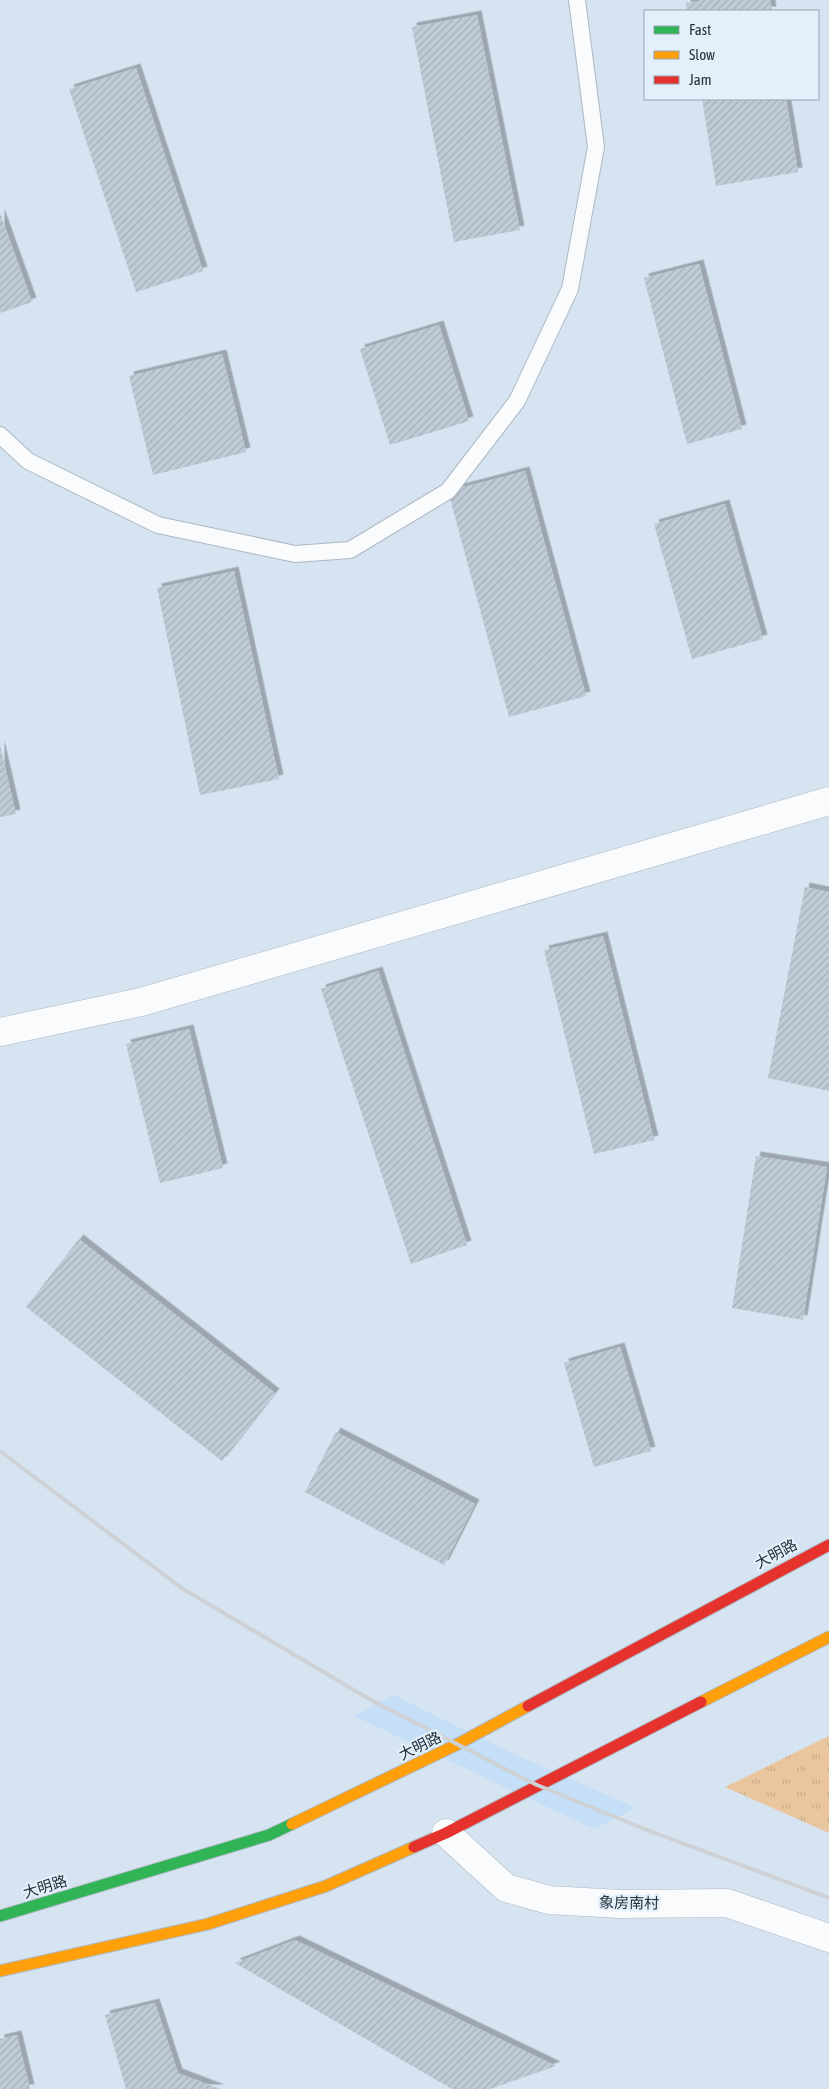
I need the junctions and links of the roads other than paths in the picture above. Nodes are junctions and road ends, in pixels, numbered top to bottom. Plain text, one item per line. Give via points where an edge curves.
1 (577, 0) edge
2 (0, 435) edge
3 (829, 801) edge
4 (0, 1032) edge
5 (829, 1545) edge
6 (829, 1637) edge
7 (446, 1833) junction
8 (0, 1916) edge
9 (829, 1938) edge
10 (0, 1971) edge

1 - 2 lane via 596,147 570,289 517,401 448,492 350,550 295,554 158,525 28,461
3 - 4 street via 141,1002
5 - 8 main road, 大明路 via 456,1745 269,1835
6 - 7 main road
7 - 9 street, 象房南村 via 506,1888 558,1900 620,1904 727,1904
7 - 10 main road via 326,1886 208,1924

